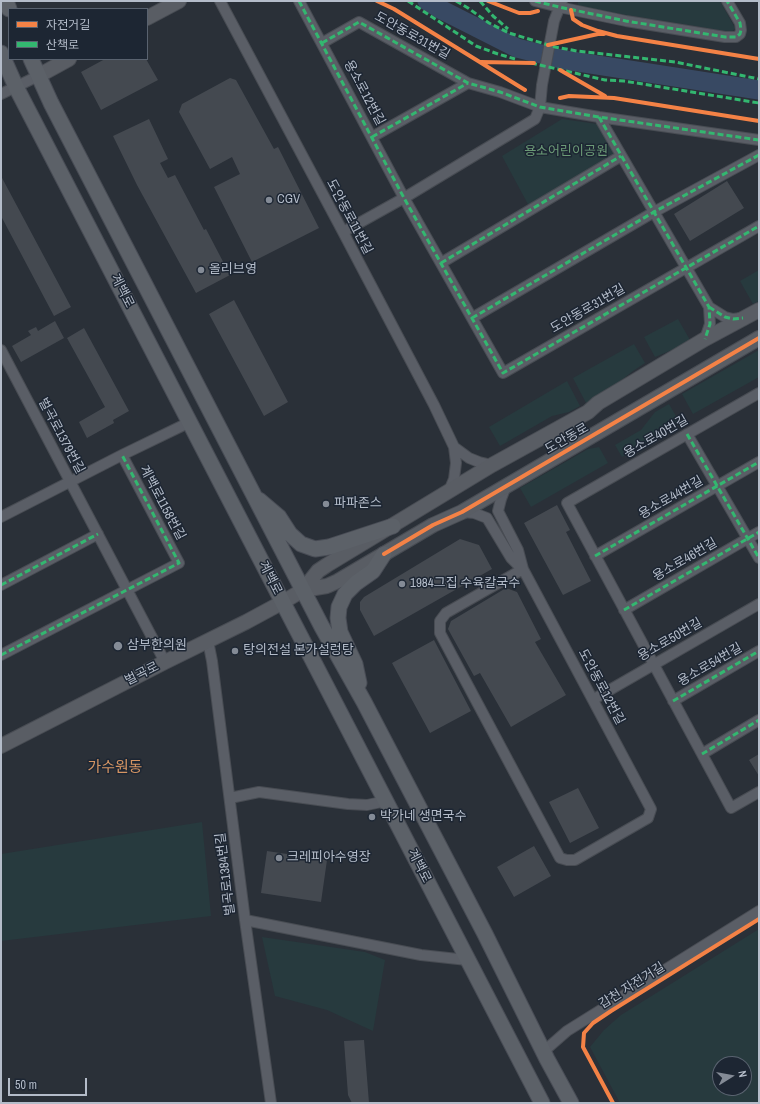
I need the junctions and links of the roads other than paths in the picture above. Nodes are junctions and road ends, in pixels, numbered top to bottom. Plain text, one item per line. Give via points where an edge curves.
1 (179, 1) edge
2 (220, 1) edge
3 (299, 1) edge
4 (535, 1) edge
5 (727, 1) edge
6 (560, 4) edge
7 (148, 17) edge
8 (322, 43) junction
9 (1, 53) edge
10 (31, 60) edge
11 (67, 60) edge
12 (38, 76) junction
13 (468, 83) junction
14 (16, 87) junction
15 (1, 94) edge
16 (540, 106) junction
17 (599, 117) junction
18 (372, 137) junction
19 (759, 140) edge
20 (759, 155) edge
21 (621, 156) junction
22 (404, 198) junction
23 (654, 212) junction
24 (759, 226) edge
25 (343, 232) junction
26 (441, 263) junction
27 (686, 268) junction
28 (708, 307) junction
29 (759, 310) edge
30 (472, 318) junction
31 (743, 318) junction
32 (759, 338) edge
33 (705, 339) junction
34 (1, 350) edge
35 (503, 372) joint
36 (759, 393) edge
37 (190, 422) junction
38 (687, 434) junction
39 (454, 447) junction
40 (122, 455) junction
41 (759, 462) edge
42 (492, 465) junction
43 (70, 481) junction
44 (506, 486) junction
45 (717, 486) junction
46 (449, 491) junction
47 (255, 496) junction
48 (462, 512) junction
49 (1, 517) edge
50 (392, 526) junction
51 (759, 532) edge
52 (98, 534) junction
53 (748, 539) junction
54 (384, 554) junction
55 (595, 556) junction
56 (759, 558) edge
57 (523, 569) junction
58 (1, 585) edge
59 (127, 590) junction
60 (303, 590) junction
61 (283, 602) junction
62 (759, 604) edge
63 (624, 610) junction
64 (208, 641) junction
65 (759, 651) edge
66 (1, 655) edge
67 (165, 662) junction
68 (654, 665) junction
69 (594, 699) junction
70 (673, 701) junction
71 (364, 702) junction
72 (759, 720) edge
73 (1, 746) edge
74 (702, 754) junction
75 (759, 792) edge
76 (230, 798) junction
77 (386, 801) junction
78 (759, 911) edge
79 (245, 920) junction
80 (467, 960) junction
81 (544, 1052) junction
82 (271, 1103) edge
83 (542, 1103) edge
84 (571, 1103) edge

1 - 7 main road
2 - 25 street, 도안동로11번길
3 - 8 street, 용소로12번길
4 - 6 street
5 - 6 street via 740,23 741,30 740,34 732,38 626,21
6 - 16 street via 554,21
8 - 13 street, 도안동로31번길 via 359,22
8 - 18 street, 용소로12번길
9 - 14 main road, 계백로
10 - 12 main road, 계백로
11 - 12 main road
12 - 14 street
12 - 47 main road, 계백로
13 - 16 street, 도안동로31번길
13 - 18 street
14 - 15 street
14 - 37 main road, 계백로
16 - 17 street, 도안동로31번길
16 - 22 street via 535,119
17 - 19 street, 도안동로31번길
17 - 21 street
18 - 22 street, 용소로12번길
20 - 23 street
21 - 23 street
21 - 26 street
22 - 25 street
22 - 26 street, 용소로12번길
23 - 27 street
23 - 30 street
24 - 27 street, 도안동로31번길
25 - 39 street, 도안동로11번길
26 - 30 street, 용소로12번길
27 - 28 street
27 - 35 street, 도안동로31번길
28 - 31 street via 733,319
28 - 33 street via 710,324
29 - 31 main road, 도안동로
30 - 35 street, 용소로12번길
31 - 33 main road, 도안동로
32 - 44 main road, 도안동로
33 - 42 main road, 도안동로 via 598,403 588,412
34 - 43 street, 벌곡로1379번길
36 - 38 street, 용소로40번길
37 - 40 street, 계백로1158번길
37 - 61 main road, 계백로
38 - 45 street
38 - 55 street, 용소로40번길 via 567,503
39 - 42 street via 469,458
39 - 46 street via 456,463
40 - 43 street, 계백로1158번길
40 - 59 street, 계백로1158번길 via 179,563
41 - 45 street, 용소로44번길
42 - 46 main road, 도안동로
43 - 49 street, 계백로1158번길
43 - 52 street, 벌곡로1379번길
44 - 48 main road, 도안동로
44 - 57 street via 498,511 518,550
45 - 53 street
45 - 55 street, 용소로44번길
46 - 50 main road, 도안동로
47 - 50 main road via 279,517 290,534 301,544 315,549 329,547
47 - 60 main road, 계백로
48 - 54 main road, 도안동로 via 433,525
48 - 57 street via 487,518 511,558
50 - 60 main road, 도안동로 via 318,571
51 - 53 street, 용소로46번길
52 - 58 street
52 - 59 street, 벌곡로1379번길
53 - 56 street
53 - 63 street, 용소로46번길
54 - 60 main road, 도안동로 via 327,586
54 - 71 main road via 373,571 345,594 339,607 340,632 355,664
55 - 63 street
57 - 69 street, 도안동로12번길
57 - 69 street, 도안동로12번길 via 446,613 440,620 440,633 560,858 567,860 575,860 648,818 651,809
59 - 66 street
59 - 67 street, 벌곡로1379번길
60 - 61 main road, 벌곡로
60 - 71 main road, 계백로
61 - 64 main road, 벌곡로
61 - 77 main road, 계백로
62 - 68 street, 용소로50번길
63 - 68 street
64 - 67 main road, 벌곡로
64 - 76 street, 벌곡로1384번길
65 - 70 street, 용소로54번길
67 - 73 main road, 벌곡로
68 - 69 street, 용소로50번길
68 - 70 street
70 - 74 street
71 - 81 main road, 계백로
72 - 74 street
74 - 75 street via 731,808
76 - 77 street via 260,792 348,804 367,805
76 - 79 street, 벌곡로1384번길
77 - 80 main road, 계백로
78 - 81 street via 568,1031
79 - 80 street via 421,955
79 - 82 street, 벌곡로1384번길
80 - 83 main road, 계백로
81 - 84 main road, 계백로

